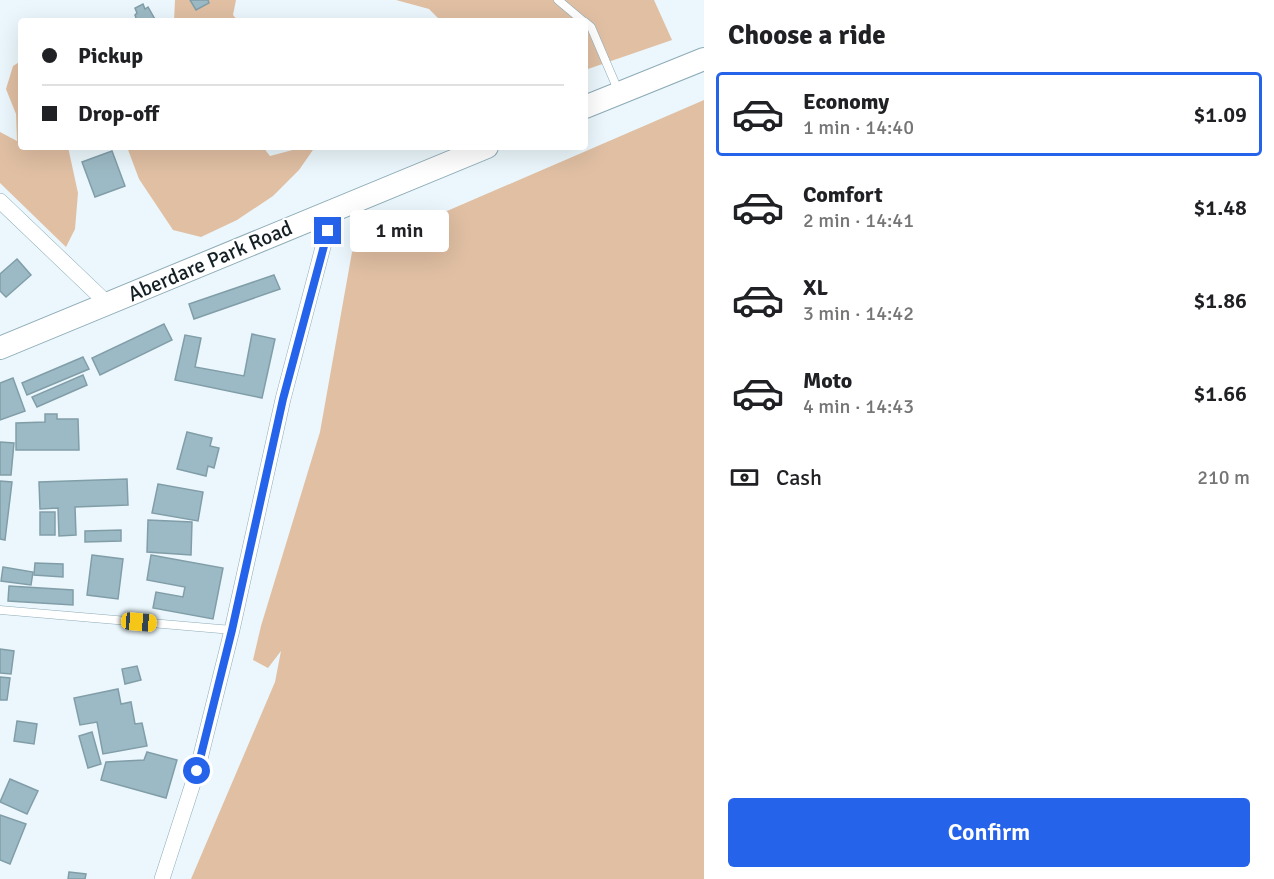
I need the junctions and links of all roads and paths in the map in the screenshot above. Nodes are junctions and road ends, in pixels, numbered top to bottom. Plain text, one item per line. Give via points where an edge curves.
1 (558, 0) edge
2 (579, 18) edge
3 (588, 25) edge
4 (704, 58) edge
5 (620, 94) junction
6 (588, 106) edge
7 (480, 150) edge
8 (0, 201) edge
9 (333, 209) junction
10 (109, 305) junction
11 (0, 348) edge
12 (0, 610) edge
13 (232, 630) junction
14 (162, 879) edge

1 - 2 lane
3 - 5 lane
4 - 5 street
5 - 6 street
7 - 9 street, Aberdare Park Road
8 - 10 street
9 - 10 street, Aberdare Park Road
9 - 13 street via 283,399
10 - 11 street, Aberdare Park Road
12 - 13 lane
13 - 14 street via 197,771

